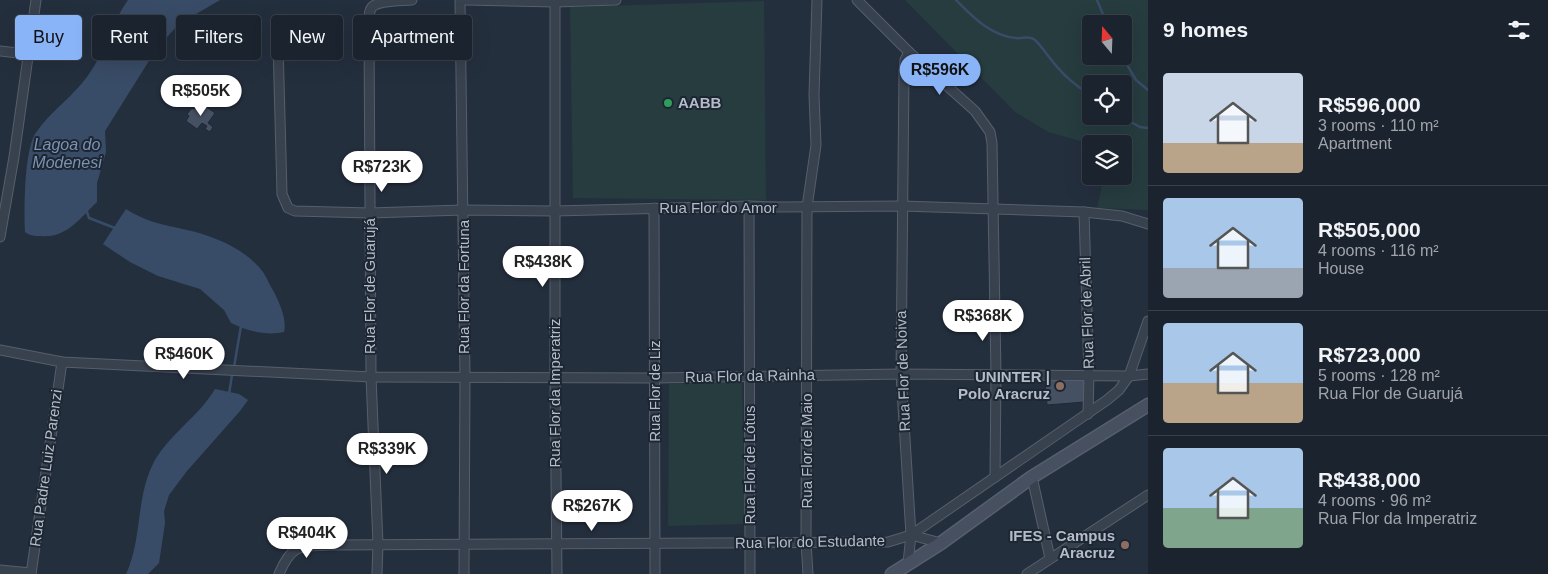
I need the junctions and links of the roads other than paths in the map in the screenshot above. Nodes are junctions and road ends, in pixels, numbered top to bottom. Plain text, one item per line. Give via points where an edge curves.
1 (36, 0) edge
2 (412, 0) edge
3 (460, 0) edge
4 (464, 0) edge
5 (616, 0) edge
6 (817, 0) edge
7 (857, 0) edge
8 (555, 2) junction
9 (34, 15) edge
10 (0, 51) edge
11 (909, 52) junction
12 (15, 53) edge
13 (27, 60) edge
14 (278, 60) edge
15 (749, 206) junction
16 (902, 206) junction
17 (807, 207) junction
18 (654, 208) junction
19 (992, 208) junction
20 (464, 210) junction
21 (555, 211) junction
22 (1084, 212) junction
23 (370, 213) junction
24 (1148, 224) edge
25 (0, 237) edge
26 (1148, 320) edge
27 (0, 350) edge
28 (62, 362) junction
29 (900, 374) junction
30 (1148, 374) edge
31 (996, 375) junction
32 (1089, 375) junction
33 (750, 376) junction
34 (808, 376) junction
35 (1129, 376) junction
36 (371, 377) junction
37 (465, 377) junction
38 (555, 377) junction
39 (655, 378) junction
40 (1148, 405) edge
41 (1088, 414) junction
42 (995, 477) junction
43 (1032, 477) junction
44 (1148, 495) edge
45 (911, 535) junction
46 (806, 542) junction
47 (655, 543) junction
48 (750, 543) junction
49 (940, 543) junction
50 (378, 544) junction
51 (464, 544) junction
52 (556, 544) junction
53 (1050, 558) junction
54 (908, 564) junction
55 (0, 570) edge
56 (31, 574) edge
57 (279, 574) edge
58 (377, 574) edge
59 (464, 574) edge
60 (557, 574) edge
61 (655, 574) edge
62 (750, 574) edge
63 (808, 574) edge
64 (892, 574) edge
65 (1027, 574) edge

1 - 9 street
2 - 23 street, Rua Flor de Guarujá via 379,2 370,12
3 - 20 street, Rua Flor da Fortuna
4 - 8 street
5 - 8 street
6 - 17 street, Rua Flor de Maio via 816,145
7 - 11 street
8 - 21 street, Rua Flor da Imperatriz
10 - 12 street
11 - 16 street, Rua Flor de Noiva via 904,71
11 - 19 street via 975,111 990,132
13 - 25 street
14 - 23 street, Rua Flor do Amor via 282,194 288,208 300,212
15 - 17 street, Rua Flor do Amor
15 - 18 street, Rua Flor do Amor
15 - 33 street, Rua Flor de Lótus
16 - 17 street, Rua Flor do Amor
16 - 19 street, Rua Flor do Amor
16 - 29 street, Rua Flor de Noiva
17 - 34 street, Rua Flor de Maio
18 - 21 street, Rua Flor do Amor
18 - 39 street, Rua Flor de Liz
19 - 22 street, Rua Flor do Amor
19 - 31 street
20 - 21 street, Rua Flor do Amor
20 - 23 street, Rua Flor do Amor
20 - 37 street, Rua Flor da Fortuna
21 - 38 street, Rua Flor da Imperatriz
22 - 24 street, Rua Flor do Amor via 1122,216
22 - 32 street, Rua Flor de Abril
23 - 36 street, Rua Flor de Guarujá
26 - 35 street, Rua Flor do Estudante
27 - 28 street, Rua Flor da Rainha
28 - 36 street, Rua Flor da Rainha
28 - 56 street, Rua Padre Luiz Parenzi
29 - 31 street, Rua Flor da Rainha
29 - 34 street, Rua Flor da Rainha
29 - 45 street, Rua Flor de Noiva
30 - 35 street, Rua Flor da Rainha
31 - 32 street, Rua Flor da Rainha
31 - 42 street
32 - 35 street, Rua Flor da Rainha
32 - 41 street, Rua Flor de Abril
33 - 34 street, Rua Flor da Rainha
33 - 39 street, Rua Flor da Rainha
33 - 48 street, Rua Flor de Lótus
34 - 46 street, Rua Flor de Maio
35 - 41 street, Rua Flor do Estudante via 1119,390
36 - 37 street, Rua Flor da Rainha
36 - 50 street, Rua Flor de Guarujá
37 - 38 street, Rua Flor da Rainha
37 - 51 street, Rua Flor da Fortuna
38 - 39 street, Rua Flor da Rainha
38 - 52 street, Rua Flor da Imperatriz
39 - 47 street, Rua Flor de Liz
40 - 43 main road
41 - 42 street, Rua Flor do Estudante
42 - 45 street, Rua Flor do Estudante
43 - 49 main road
43 - 53 street
44 - 53 street
45 - 46 street, Rua Flor do Estudante via 888,542
45 - 49 street
45 - 54 street, Rua Flor de Noiva
46 - 48 street, Rua Flor do Estudante
46 - 63 street, Rua Flor de Maio
47 - 48 street, Rua Flor do Estudante
47 - 52 street, Rua Flor do Estudante
47 - 61 street, Rua Flor de Liz
48 - 62 street, Rua Flor de Lótus
49 - 54 main road
50 - 51 street, Rua Flor do Estudante
50 - 57 street, Rua Flor do Estudante via 298,548 289,554
50 - 58 street, Rua Flor de Guarujá
51 - 52 street, Rua Flor do Estudante
51 - 59 street, Rua Flor da Fortuna
52 - 60 street, Rua Flor da Imperatriz
53 - 65 street
54 - 64 main road
55 - 56 street

